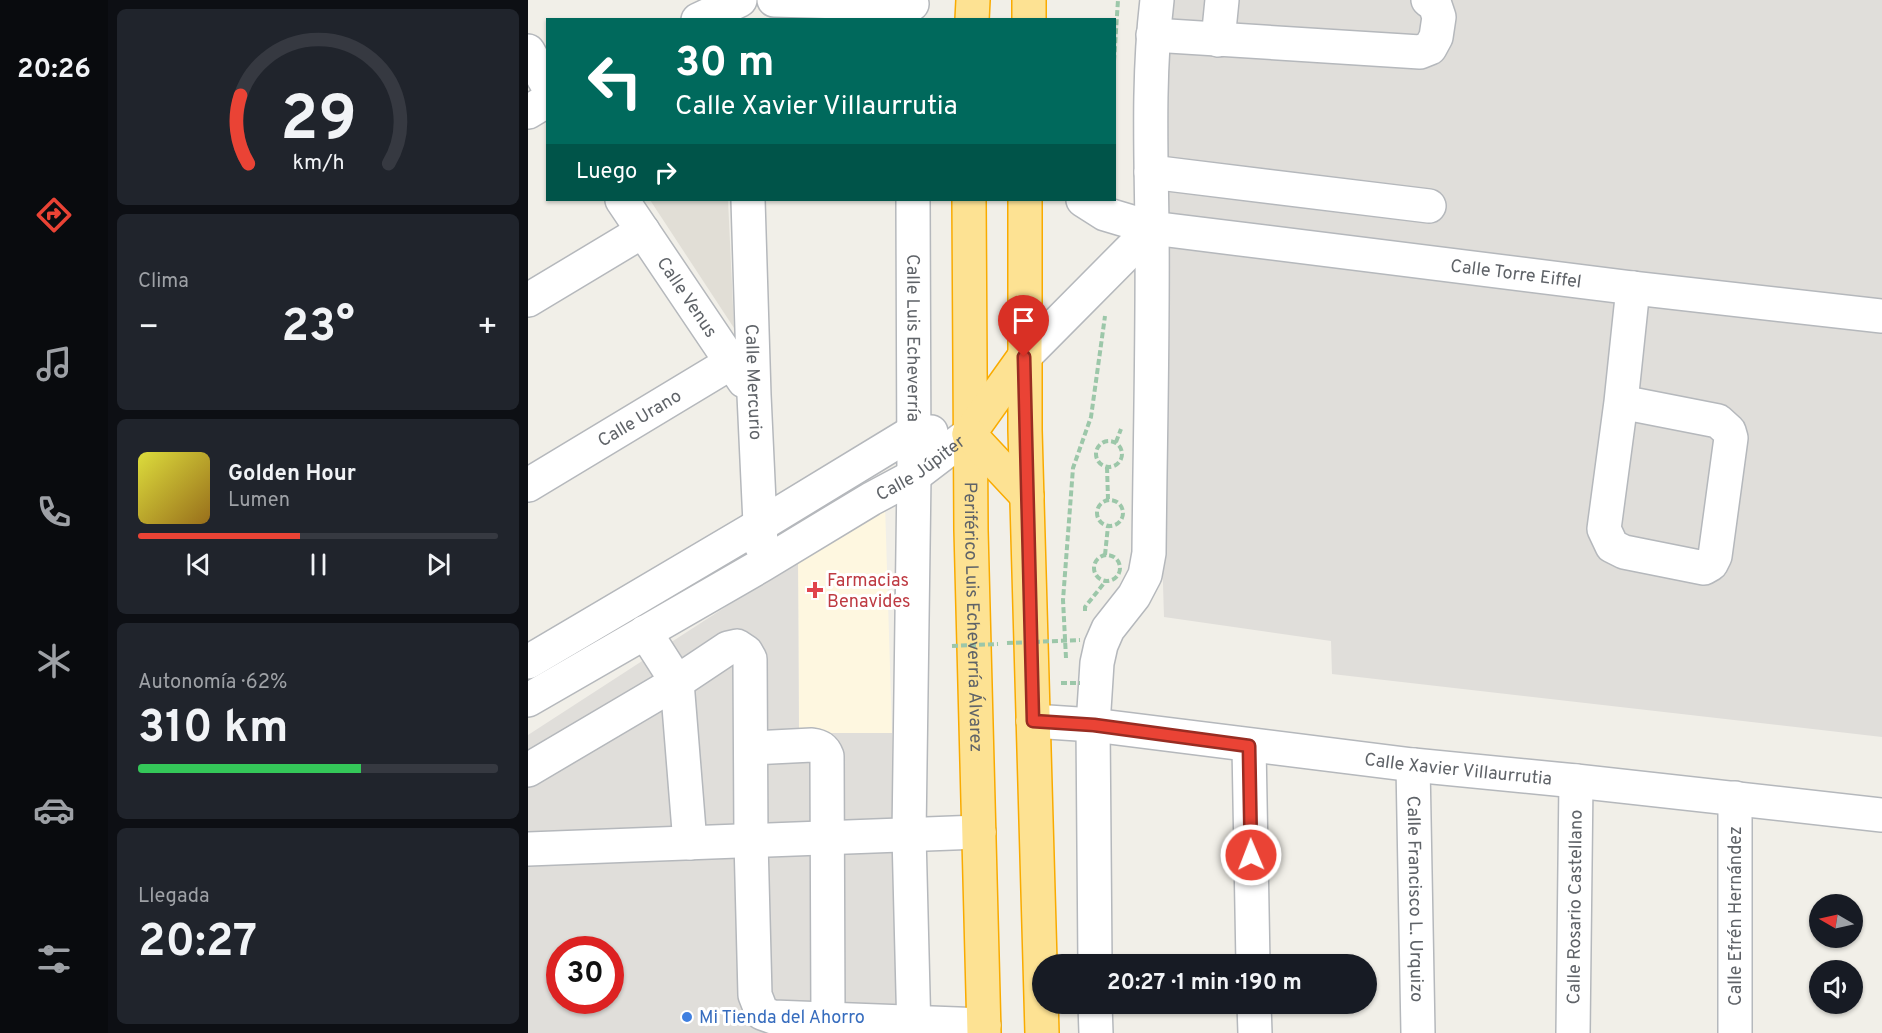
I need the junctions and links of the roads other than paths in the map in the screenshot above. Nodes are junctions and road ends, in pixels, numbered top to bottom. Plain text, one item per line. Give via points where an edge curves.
1 (689, 0) edge
2 (740, 0) edge
3 (774, 0) edge
4 (974, 0) edge
5 (1029, 0) edge
6 (1156, 0) edge
7 (1222, 0) edge
8 (1428, 0) edge
9 (912, 8) edge
10 (698, 18) edge
11 (701, 18) edge
12 (742, 18) edge
13 (972, 18) edge
14 (1029, 18) edge
15 (1153, 35) junction
16 (1218, 40) junction
17 (528, 51) edge
18 (546, 82) edge
19 (546, 101) edge
20 (528, 112) edge
21 (1151, 172) junction
22 (623, 201) edge
23 (748, 201) edge
24 (912, 201) edge
25 (969, 201) edge
26 (1025, 201) edge
27 (1085, 201) edge
28 (1429, 206) dead end
29 (1152, 228) junction
30 (643, 231) junction
31 (1633, 288) junction
32 (528, 300) edge
33 (1882, 316) edge
34 (742, 357) junction
35 (1024, 357) junction
36 (754, 395) joint
37 (1621, 402) junction
38 (913, 432) junction
39 (969, 434) junction
40 (914, 476) junction
41 (528, 485) edge
42 (1027, 496) junction
43 (760, 525) junction
44 (762, 565) junction
45 (645, 632) junction
46 (528, 662) edge
47 (677, 682) junction
48 (528, 700) edge
49 (1033, 721) junction
50 (1080, 724) junction
51 (1249, 746) junction
52 (751, 748) junction
53 (1413, 765) junction
54 (528, 770) edge
55 (1576, 781) junction
56 (1735, 798) junction
57 (1882, 815) edge
58 (979, 832) junction
59 (909, 835) junction
60 (827, 838) junction
61 (751, 841) junction
62 (690, 843) junction
63 (528, 849) edge
64 (1094, 954) edge
65 (1253, 954) edge
66 (1095, 1014) edge
67 (1254, 1014) edge
68 (828, 1019) junction
69 (914, 1028) edge
70 (984, 1029) edge
71 (1042, 1033) edge
72 (1096, 1033) edge
73 (1254, 1033) edge
74 (1418, 1033) edge
75 (1574, 1033) edge
76 (1735, 1033) edge

1 - 10 street
2 - 11 street
2 - 12 street
3 - 9 street
4 - 13 highway
5 - 14 highway
6 - 15 street
7 - 16 street
8 - 16 street via 1435,5 1439,17 1436,37 1430,48 1420,52
15 - 16 street
15 - 21 street
17 - 18 street
19 - 20 street
21 - 28 street
21 - 29 street
22 - 30 street, Calle Venus
23 - 34 street, Calle Mercurio
24 - 38 street, Calle Luis Echeverría
25 - 39 highway, Periférico Luis Echeverría Álvarez
26 - 35 highway
27 - 29 street, Calle Torre Eiffel via 1105,214
29 - 31 street, Calle Torre Eiffel
29 - 35 street
29 - 50 street via 1149,553 1145,575 1101,645
30 - 32 street
30 - 34 street, Calle Venus
31 - 33 street, Calle Torre Eiffel
31 - 37 street
34 - 36 street, Calle Venus
34 - 41 street, Calle Urano
35 - 39 highway
35 - 42 highway
36 - 43 street, Calle Mercurio
37 - 37 street via 1718,421 1729,431 1715,556 1704,568 1624,552 1607,539 1604,530
38 - 39 street, Calle Júpiter
38 - 40 street, Calle Luis Echeverría
38 - 43 street, Calle Júpiter
39 - 40 street, Calle Júpiter
39 - 42 highway
39 - 58 highway, Periférico Luis Echeverría Álvarez
40 - 44 street, Calle Júpiter
40 - 59 street, Calle Luis Echeverría
42 - 49 highway
43 - 44 street, Calle Mercurio
43 - 46 street, Calle Júpiter
44 - 45 street, Calle Júpiter
45 - 47 street
45 - 48 street, Calle Júpiter
47 - 52 street via 728,648 737,646 746,652 750,659
47 - 54 street
47 - 62 street
49 - 50 street, Calle Xavier Villaurrutia
49 - 71 highway
50 - 51 street, Calle Xavier Villaurrutia
50 - 64 street
51 - 53 street, Calle Xavier Villaurrutia
51 - 65 street
52 - 60 street via 812,745 825,750
52 - 61 street
53 - 55 street, Calle Xavier Villaurrutia
53 - 74 street, Calle Francisco L. Urquizo
55 - 56 street, Calle Xavier Villaurrutia
55 - 75 street, Calle Rosario Castellano
56 - 57 street, Calle Xavier Villaurrutia
56 - 76 street, Calle Efrén Hernández
58 - 59 street
58 - 70 highway, Periférico Luis Echeverría Álvarez
59 - 60 street
59 - 69 street, Calle Luis Echeverría
60 - 61 street
60 - 68 street
61 - 62 street
61 - 68 street via 757,1005 762,1013 773,1017
62 - 63 street
66 - 72 street
67 - 73 street
68 - 69 street
69 - 70 street

